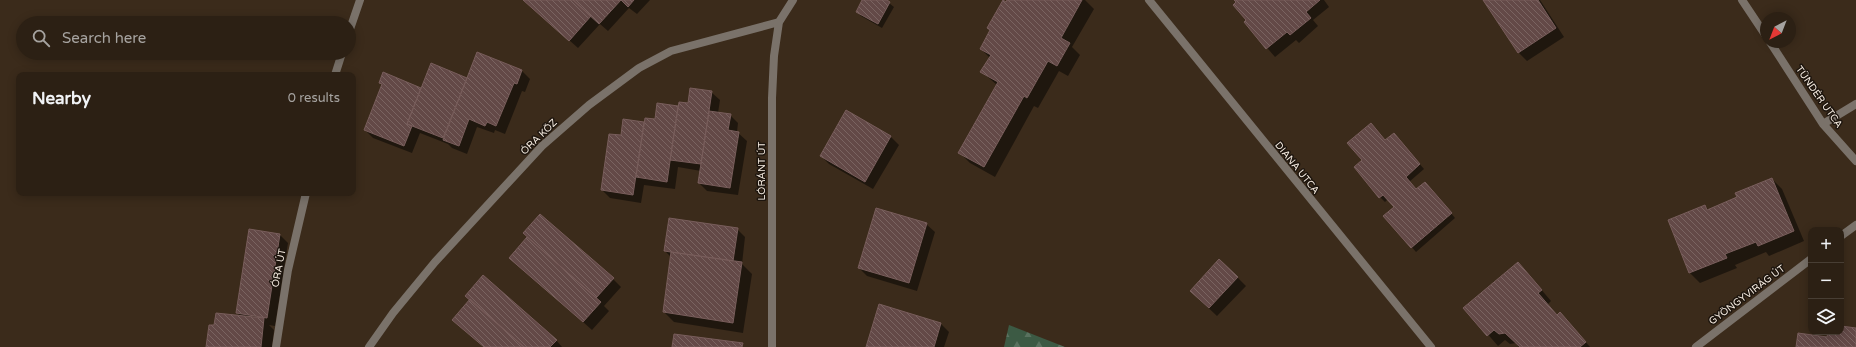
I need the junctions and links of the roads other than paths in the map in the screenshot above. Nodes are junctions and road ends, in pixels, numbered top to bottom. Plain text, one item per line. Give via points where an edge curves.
1 (360, 0) edge
2 (792, 0) edge
3 (1149, 0) edge
4 (1742, 0) edge
5 (354, 16) edge
6 (779, 22) junction
7 (1760, 27) edge
8 (1774, 48) edge
9 (340, 60) edge
10 (336, 72) edge
11 (1856, 104) edge
12 (1823, 124) junction
13 (1856, 162) edge
14 (305, 196) edge
15 (1856, 225) edge
16 (1844, 234) edge
17 (1808, 261) edge
18 (276, 347) edge
19 (368, 347) edge
20 (772, 347) edge
21 (1432, 347) edge
22 (1696, 347) edge

1 - 5 street
2 - 6 street, LÓRÁNT ÚT
3 - 21 street, DIANA UTCA
4 - 7 street
6 - 19 street, ÓRA KÖZ via 671,51 639,68 589,105 542,146 435,262
6 - 20 street, LÓRÁNT ÚT via 772,98
8 - 12 street, TÜNDÉR UTCA
9 - 10 street
11 - 12 street
12 - 13 street, TÜNDÉR UTCA
14 - 18 street, ÓRA ÚT via 288,270
15 - 16 street
17 - 22 street, GYÖNGYVIRÁG ÚT

